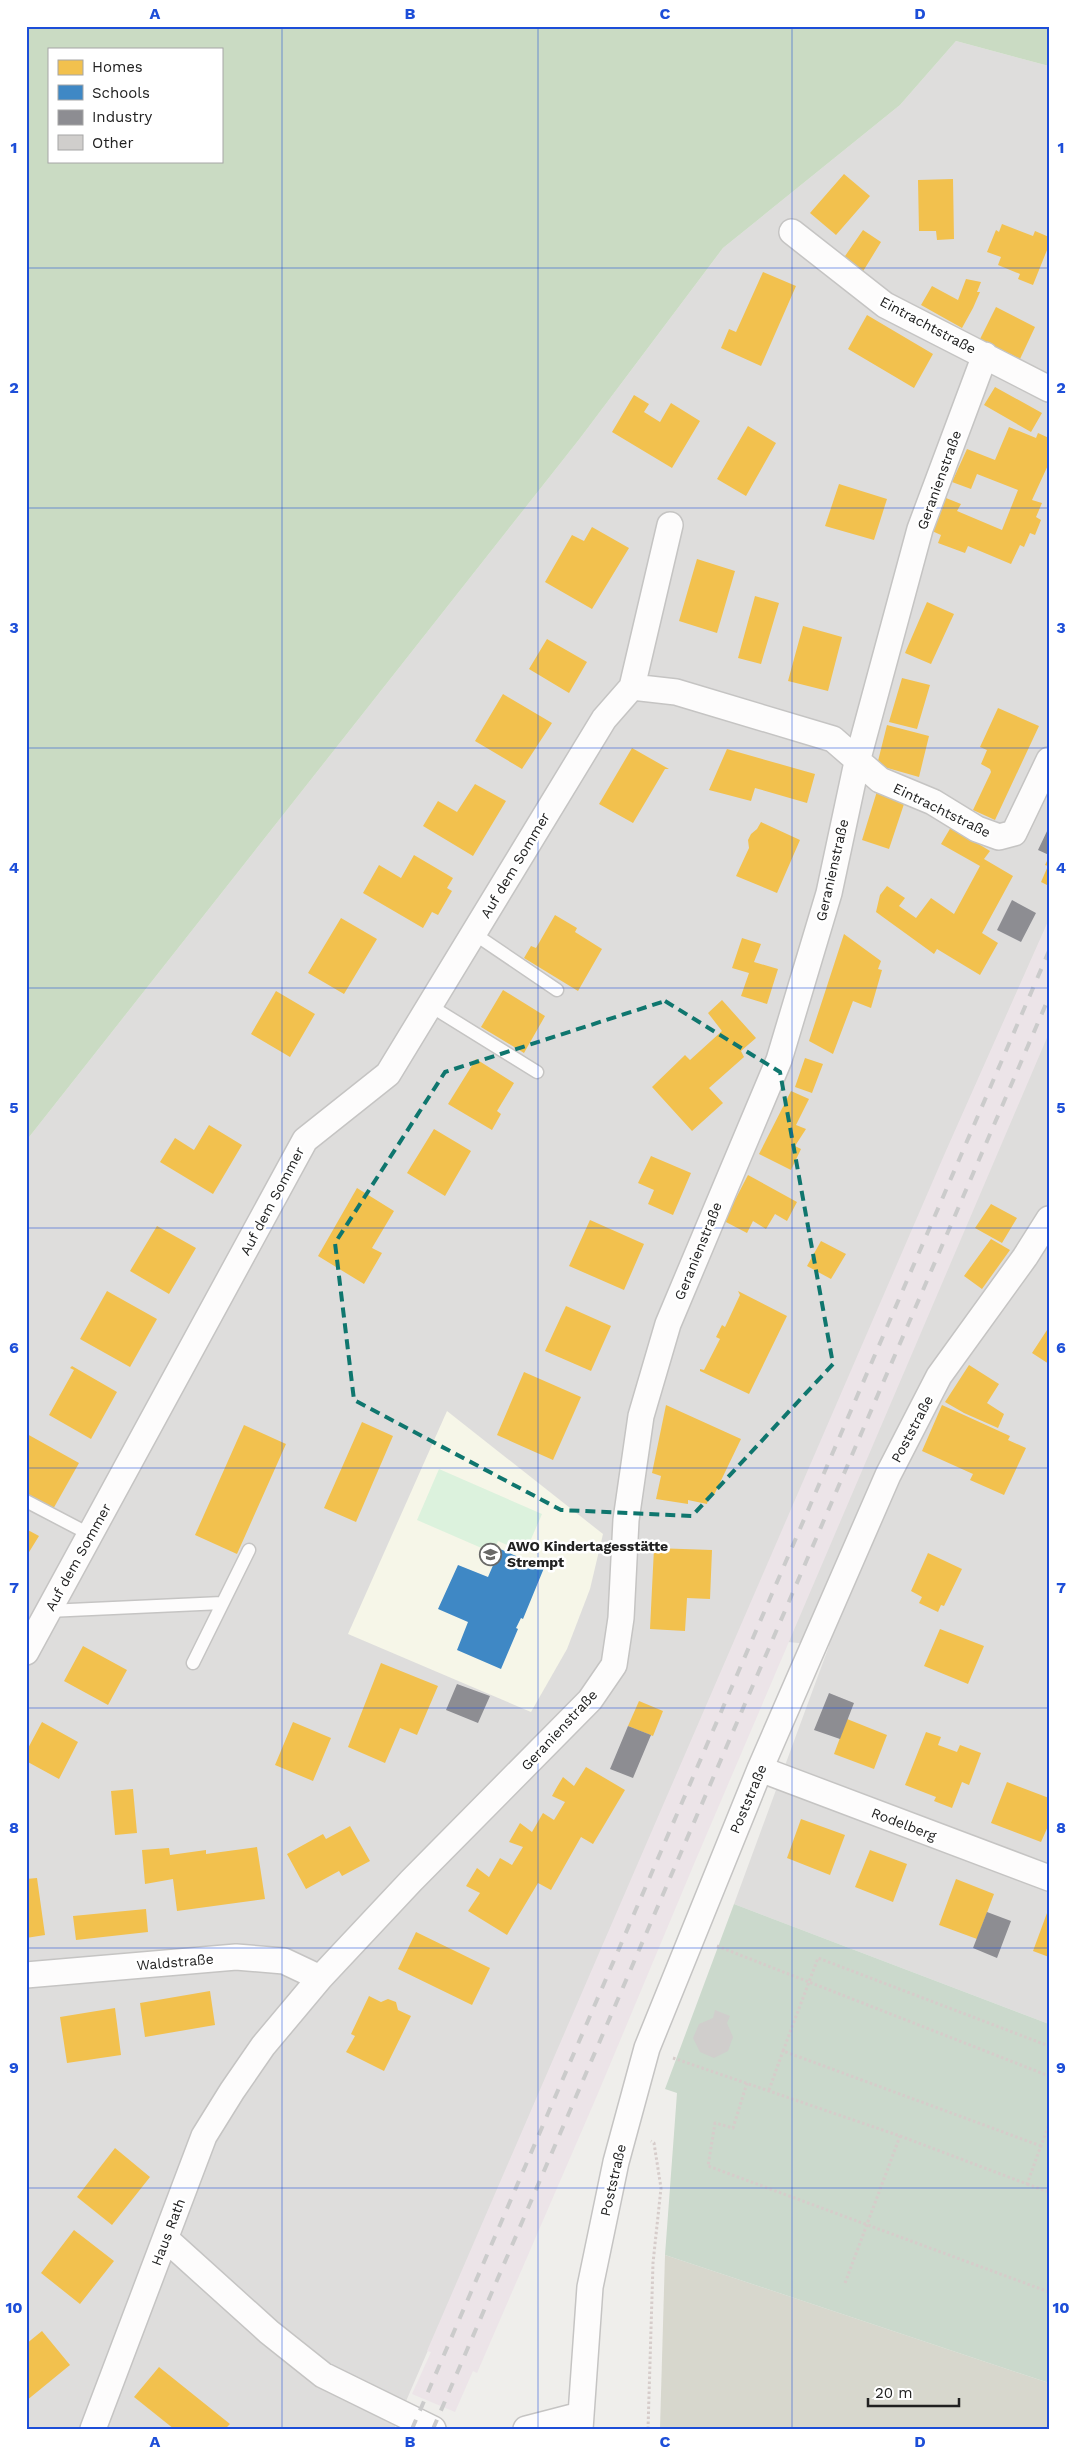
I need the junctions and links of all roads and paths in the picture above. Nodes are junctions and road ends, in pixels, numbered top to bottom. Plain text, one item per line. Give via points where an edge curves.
1 (792, 232) dead end
2 (985, 355) junction
3 (1049, 389) edge
4 (670, 526) dead end
5 (632, 687) junction
6 (1049, 760) edge
7 (857, 762) junction
8 (473, 933) junction
9 (557, 990) dead end
10 (429, 1005) junction
11 (537, 1072) dead end
12 (1049, 1219) edge
13 (26, 1501) edge
14 (90, 1535) junction
15 (249, 1550) dead end
16 (222, 1603) junction
17 (48, 1611) junction
18 (26, 1652) edge
19 (193, 1663) dead end
20 (760, 1769) junction
21 (1049, 1878) edge
22 (692, 1935) junction
23 (26, 1975) edge
24 (320, 1978) junction
25 (809, 1982) junction
26 (263, 2046) joint
27 (1049, 2046) edge
28 (647, 2048) junction
29 (783, 2051) junction
30 (1049, 2076) edge
31 (747, 2083) junction
32 (769, 2090) junction
33 (628, 2117) junction
34 (1049, 2124) edge
35 (900, 2136) junction
36 (1041, 2146) junction
37 (1027, 2184) junction
38 (1049, 2192) edge
39 (866, 2226) junction
40 (166, 2239) junction
41 (845, 2283) dead end
42 (1049, 2292) edge
43 (580, 2422) edge
44 (93, 2429) edge
45 (433, 2429) edge
46 (526, 2429) edge
47 (648, 2429) edge

1 - 2 street, Eintrachtstraße via 885,305
2 - 3 street, Eintrachtstraße
2 - 7 street, Geranienstraße via 920,529
4 - 5 street, Auf dem Sommer
5 - 7 street via 676,692 833,739
5 - 8 street, Auf dem Sommer via 604,719
6 - 7 street, Eintrachtstraße via 1014,833 999,837 977,829 933,802 880,780
7 - 24 street, Geranienstraße via 829,894 779,1060 668,1324 641,1416 626,1520 621,1618 614,1665 590,1700
8 - 9 lane
8 - 10 street, Auf dem Sommer
10 - 11 lane
10 - 14 street, Auf dem Sommer via 388,1074 305,1140
12 - 20 street, Poststraße via 935,1384 888,1475
13 - 14 lane
14 - 17 street, Auf dem Sommer
15 - 16 lane
16 - 17 lane
16 - 19 lane
17 - 18 street, Auf dem Sommer
20 - 21 street, Rodelberg
20 - 22 street, Poststraße
22 - 25 path
22 - 28 street, Poststraße
23 - 24 street, Waldstraße via 236,1956 284,1961
24 - 26 street, Geranienstraße
25 - 27 path via 818,1958
25 - 29 path
25 - 30 path
26 - 40 street, Haus Rath via 204,2136
28 - 31 path
28 - 33 street, Poststraße
29 - 32 path
29 - 36 path
31 - 32 path
31 - 39 path via 733,2128 715,2123 708,2166
32 - 35 path
33 - 43 street, Poststraße via 590,2287
33 - 47 path via 654,2143 661,2188 653,2263
34 - 36 path
35 - 37 path
35 - 39 path
36 - 37 path
37 - 38 path
39 - 41 path
39 - 42 path
40 - 44 street, Haus Rath
40 - 45 street via 269,2332 323,2375
43 - 46 street

